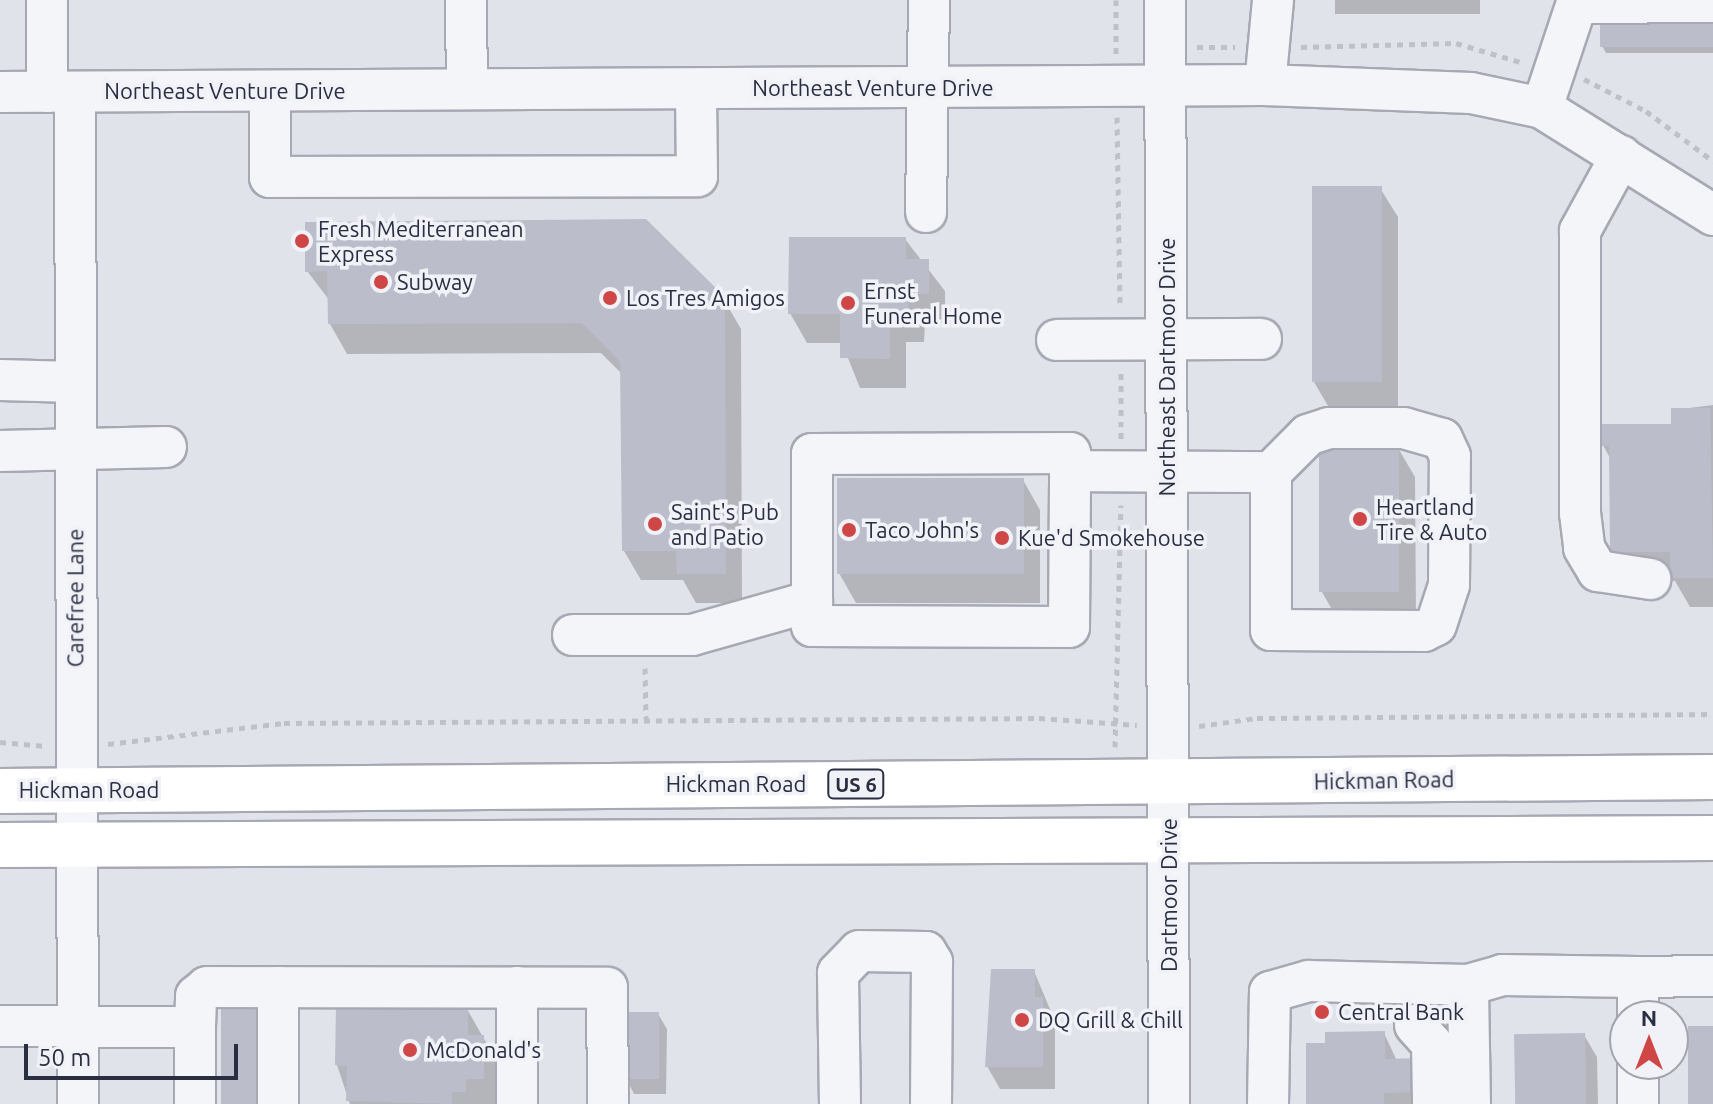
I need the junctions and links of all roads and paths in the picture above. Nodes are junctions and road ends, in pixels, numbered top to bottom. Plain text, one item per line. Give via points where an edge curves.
1 (47, 0) edge
2 (466, 0) edge
3 (929, 0) edge
4 (1165, 0) edge
5 (1273, 0) edge
6 (1577, 1) edge
7 (1713, 2) edge
8 (1265, 85) junction
9 (1165, 86) junction
10 (927, 87) junction
11 (467, 89) junction
12 (696, 89) junction
13 (270, 91) junction
14 (0, 92) edge
15 (61, 92) junction
16 (1542, 108) junction
17 (1621, 156) junction
18 (926, 212) dead end
19 (1713, 215) edge
20 (1261, 339) dead end
21 (1057, 340) dead end
22 (1167, 340) junction
23 (0, 380) edge
24 (75, 382) junction
25 (166, 447) dead end
26 (75, 449) junction
27 (0, 451) edge
28 (1070, 471) junction
29 (1168, 472) junction
30 (1271, 472) junction
31 (1650, 579) dead end
32 (812, 601) junction
33 (573, 635) dead end
34 (645, 635) junction
35 (1713, 714) edge
36 (646, 719) junction
37 (1169, 725) junction
38 (0, 742) edge
39 (75, 746) junction
40 (1713, 777) edge
41 (1168, 783) junction
42 (0, 791) edge
43 (75, 791) junction
44 (1713, 838) edge
45 (1169, 841) junction
46 (78, 844) junction
47 (0, 845) edge
48 (1713, 976) edge
49 (1638, 977) junction
50 (1415, 983) junction
51 (1468, 985) junction
52 (278, 987) junction
53 (517, 987) junction
54 (1638, 1000) edge
55 (0, 1026) edge
56 (78, 1027) junction
57 (195, 1027) junction
58 (1418, 1076) edge
59 (1638, 1080) edge
60 (78, 1104) edge
61 (195, 1104) edge
62 (278, 1104) edge
63 (517, 1104) edge
64 (608, 1104) edge
65 (840, 1104) edge
66 (931, 1104) edge
67 (1169, 1104) edge
68 (1268, 1104) edge
69 (1470, 1104) edge
70 (1638, 1104) edge

1 - 15 street, Carefree Lane
2 - 11 street
3 - 10 street
4 - 9 street, Northeast Dartmoor Drive
5 - 8 street
6 - 7 street
6 - 16 street
8 - 9 street, Northeast Venture Drive
8 - 16 street, Northeast Venture Drive via 1471,93
9 - 10 street, Northeast Venture Drive
9 - 22 street, Northeast Dartmoor Drive
10 - 12 street, Northeast Venture Drive
10 - 18 street
11 - 12 street, Northeast Venture Drive
11 - 13 street, Northeast Venture Drive
12 - 13 street via 697,176 270,177
13 - 15 street, Northeast Venture Drive
14 - 15 street, Northeast Venture Drive
15 - 24 street, Carefree Lane
16 - 17 street, Northeast Venture Drive
17 - 19 street, Northeast Venture Drive
17 - 31 street via 1580,231 1580,513 1584,548 1598,571
20 - 22 street
21 - 22 street
22 - 29 street, Northeast Dartmoor Drive
23 - 24 street
24 - 26 street, Carefree Lane
25 - 26 street
26 - 27 street
26 - 39 street, Carefree Lane
28 - 29 street
28 - 32 street via 1070,453 812,454
28 - 32 street via 1069,627 812,626
29 - 30 street
29 - 37 street, Northeast Dartmoor Drive
30 - 30 street via 1271,630 1424,631 1436,625 1449,585 1450,456 1442,439 1404,428 1329,428 1308,435
32 - 34 street via 692,635
33 - 34 street
34 - 36 path
35 - 37 path
36 - 37 path via 1039,718
36 - 39 path via 284,723
37 - 41 street, Northeast Dartmoor Drive
38 - 39 path
39 - 43 street, Carefree Lane
40 - 41 highway, Hickman Road / US 6
41 - 43 highway, Hickman Road / US 6
41 - 45 street, Dartmoor Drive
42 - 43 highway, Hickman Road / US 6
43 - 46 street, Carefree Lane
44 - 45 highway
45 - 46 highway
45 - 67 street, Dartmoor Drive
46 - 47 highway
46 - 56 street, Carefree Lane
48 - 49 street
49 - 51 street via 1502,975
49 - 54 street
50 - 51 street
50 - 58 street
50 - 68 street via 1309,981 1270,992
51 - 69 street
52 - 53 street
52 - 57 street via 207,987 196,996
52 - 62 street
53 - 63 street
53 - 64 street via 607,988
55 - 56 street
56 - 57 street
56 - 60 street, Carefree Lane
57 - 61 street
59 - 70 street
65 - 66 street via 838,973 859,951 872,951 926,952 932,962

